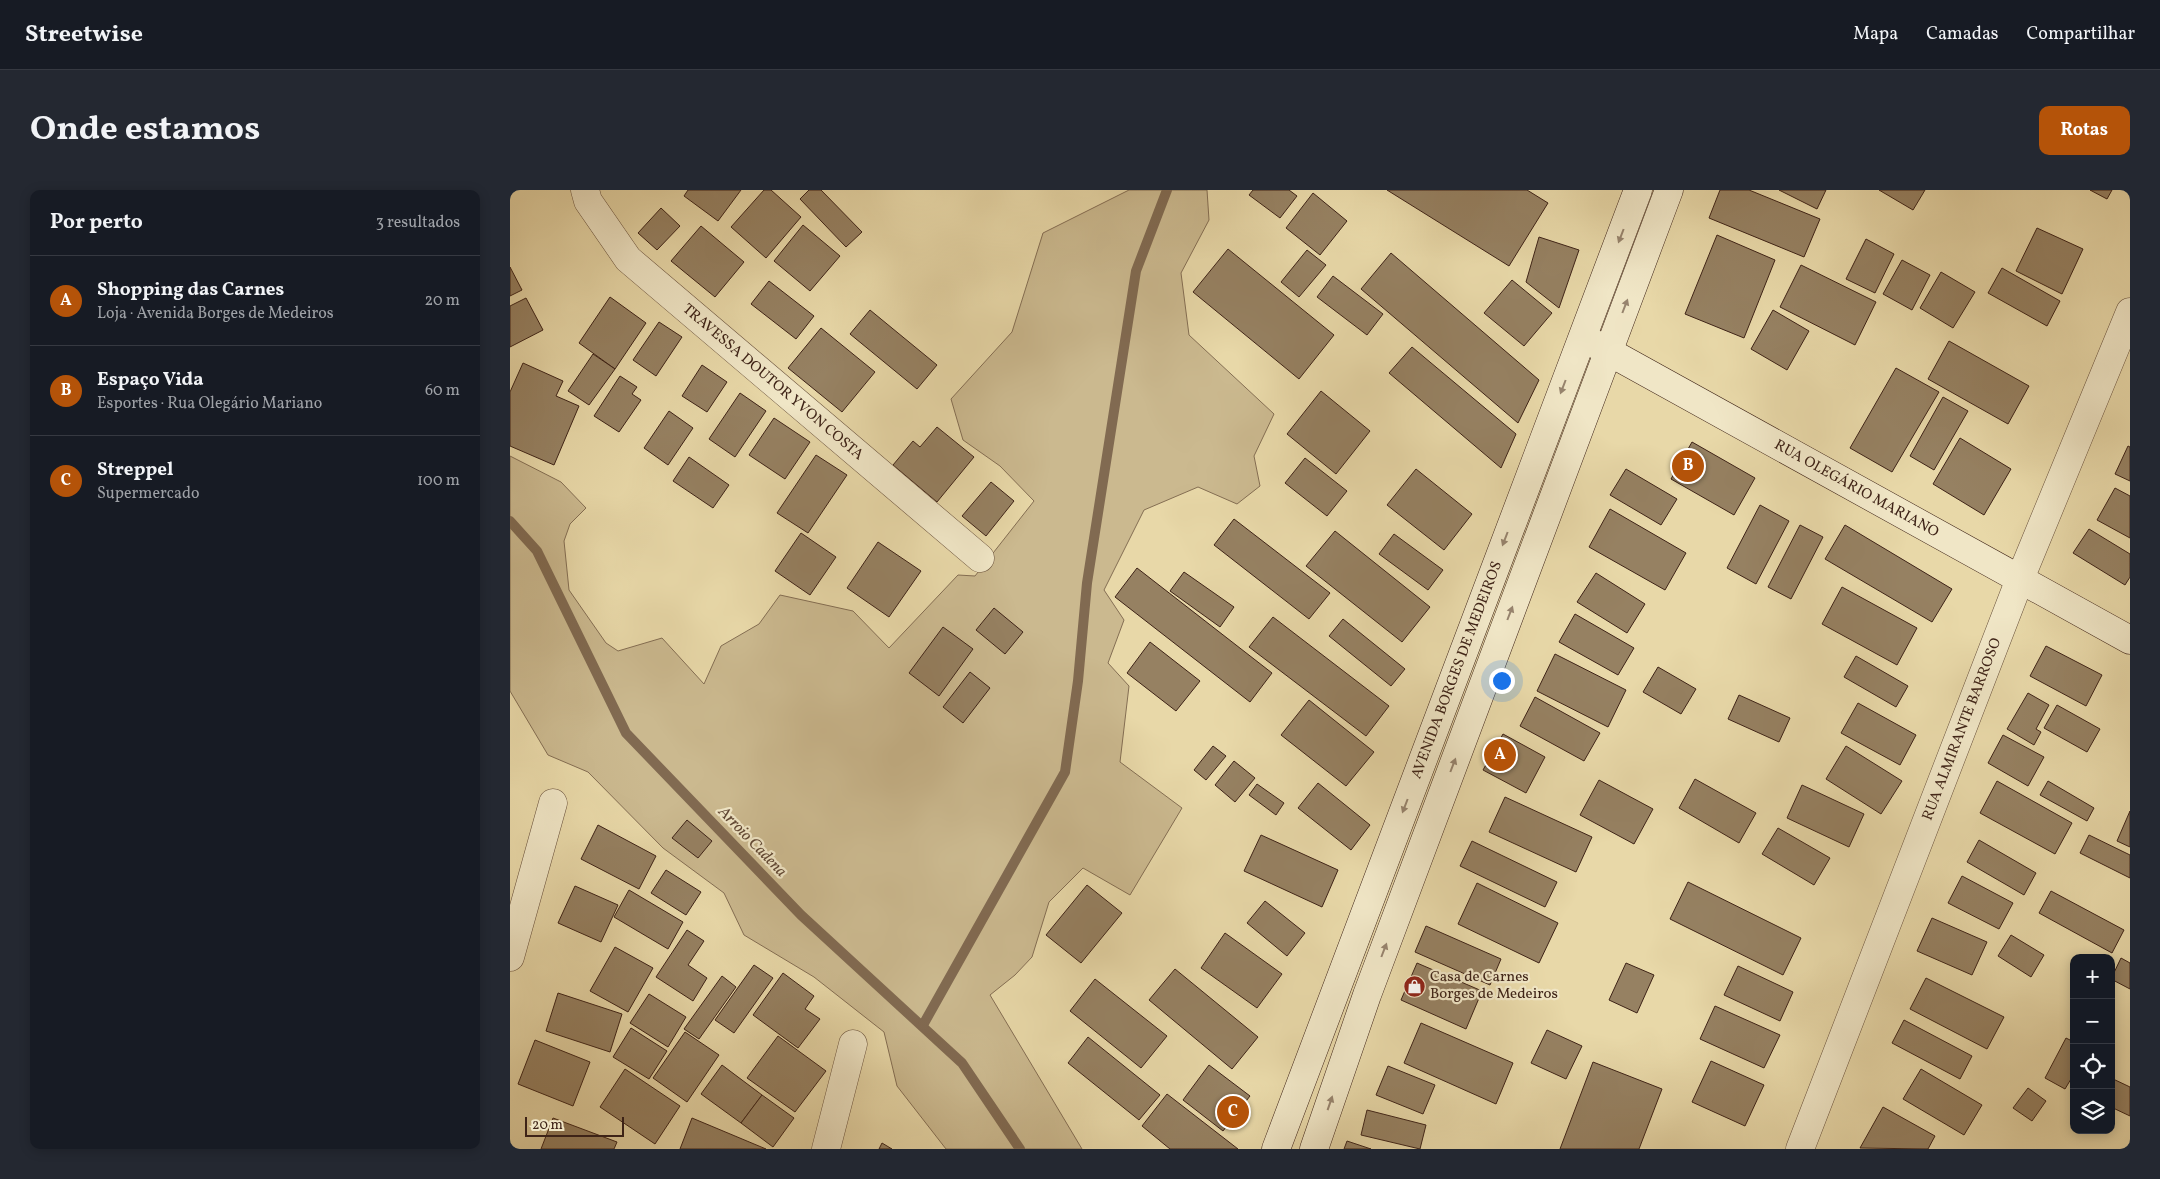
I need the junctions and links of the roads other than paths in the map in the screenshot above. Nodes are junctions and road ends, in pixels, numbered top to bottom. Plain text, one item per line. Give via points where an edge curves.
1 (585, 190) edge
2 (1638, 190) edge
3 (1669, 190) edge
4 (2130, 312) edge
5 (1582, 337) junction
6 (1608, 351) junction
7 (980, 558) dead end
8 (2020, 579) junction
9 (2130, 640) edge
10 (552, 803) dead end
11 (510, 957) edge
12 (853, 1044) dead end
13 (826, 1149) edge
14 (1276, 1149) edge
15 (1314, 1149) edge
16 (1800, 1149) edge

1 - 7 street, TRAVESSA DOUTOR YVON COSTA via 588,201 628,259
2 -> 5 street, AVENIDA BORGES DE MEDEIROS
6 -> 3 street, AVENIDA BORGES DE MEDEIROS
4 - 8 street, RUA ALMIRANTE BARROSO
5 - 6 street, RUA OLEGÁRIO MARIANO
5 -> 14 street, AVENIDA BORGES DE MEDEIROS
6 - 8 street, RUA OLEGÁRIO MARIANO
15 -> 6 street, AVENIDA BORGES DE MEDEIROS via 1367,995
8 - 9 street, RUA OLEGÁRIO MARIANO
8 - 16 street, RUA ALMIRANTE BARROSO
10 - 11 street
12 - 13 street

